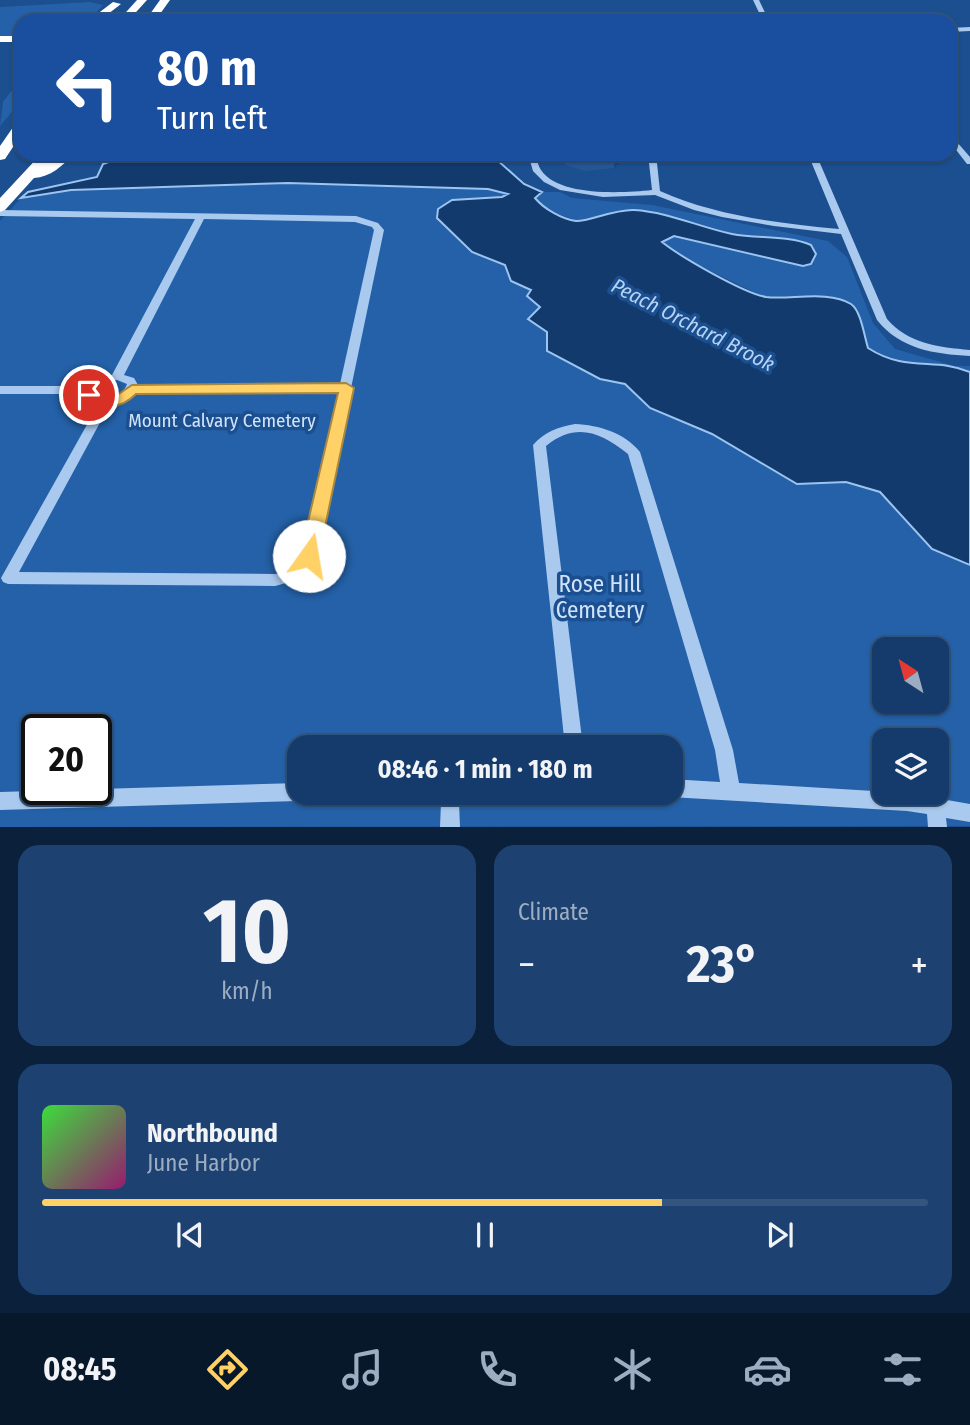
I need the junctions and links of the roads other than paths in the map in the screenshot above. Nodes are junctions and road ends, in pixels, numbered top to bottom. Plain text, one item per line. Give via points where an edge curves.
1 (144, 0) edge
2 (117, 2) edge
3 (102, 14) edge
4 (130, 14) edge
5 (14, 136) edge
6 (957, 145) edge
7 (0, 156) edge
8 (23, 161) edge
9 (41, 161) edge
10 (59, 161) edge
11 (532, 161) edge
12 (653, 161) edge
13 (815, 161) edge
14 (970, 162) edge
15 (22, 181) junction
16 (0, 186) edge
17 (656, 192) junction
18 (0, 207) edge
19 (0, 213) edge
20 (200, 218) junction
21 (845, 232) junction
22 (970, 352) edge
23 (117, 377) junction
24 (346, 388) junction
25 (132, 389) junction
26 (0, 390) edge
27 (89, 390) junction
28 (105, 403) junction
29 (574, 735) edge
30 (683, 788) edge
31 (731, 790) junction
32 (287, 792) edge
33 (0, 801) edge
34 (447, 805) edge
35 (970, 813) edge
36 (937, 817) edge
37 (450, 827) edge

1 - 4 highway
2 - 3 highway
5 - 7 highway
6 - 14 lane
8 - 16 highway
9 - 15 highway
10 - 15 highway
11 - 17 lane via 554,187 607,194
12 - 17 lane
13 - 21 lane
15 - 18 highway
17 - 21 lane via 707,210
19 - 20 lane
20 - 23 lane
20 - 24 lane via 356,219 376,225 380,230
21 - 22 lane via 889,329 923,347
23 - 25 lane via 130,380
23 - 27 lane via 100,381
24 - 25 lane
24 - 28 lane via 309,556 300,574 275,580 8,578
25 - 28 lane via 122,399
26 - 27 lane
27 - 28 lane via 91,399
29 - 31 lane via 539,445 550,434 568,427 591,427 619,438 634,452 724,750
30 - 31 lane
31 - 36 lane via 908,802
32 - 33 lane
34 - 37 lane
35 - 36 lane

